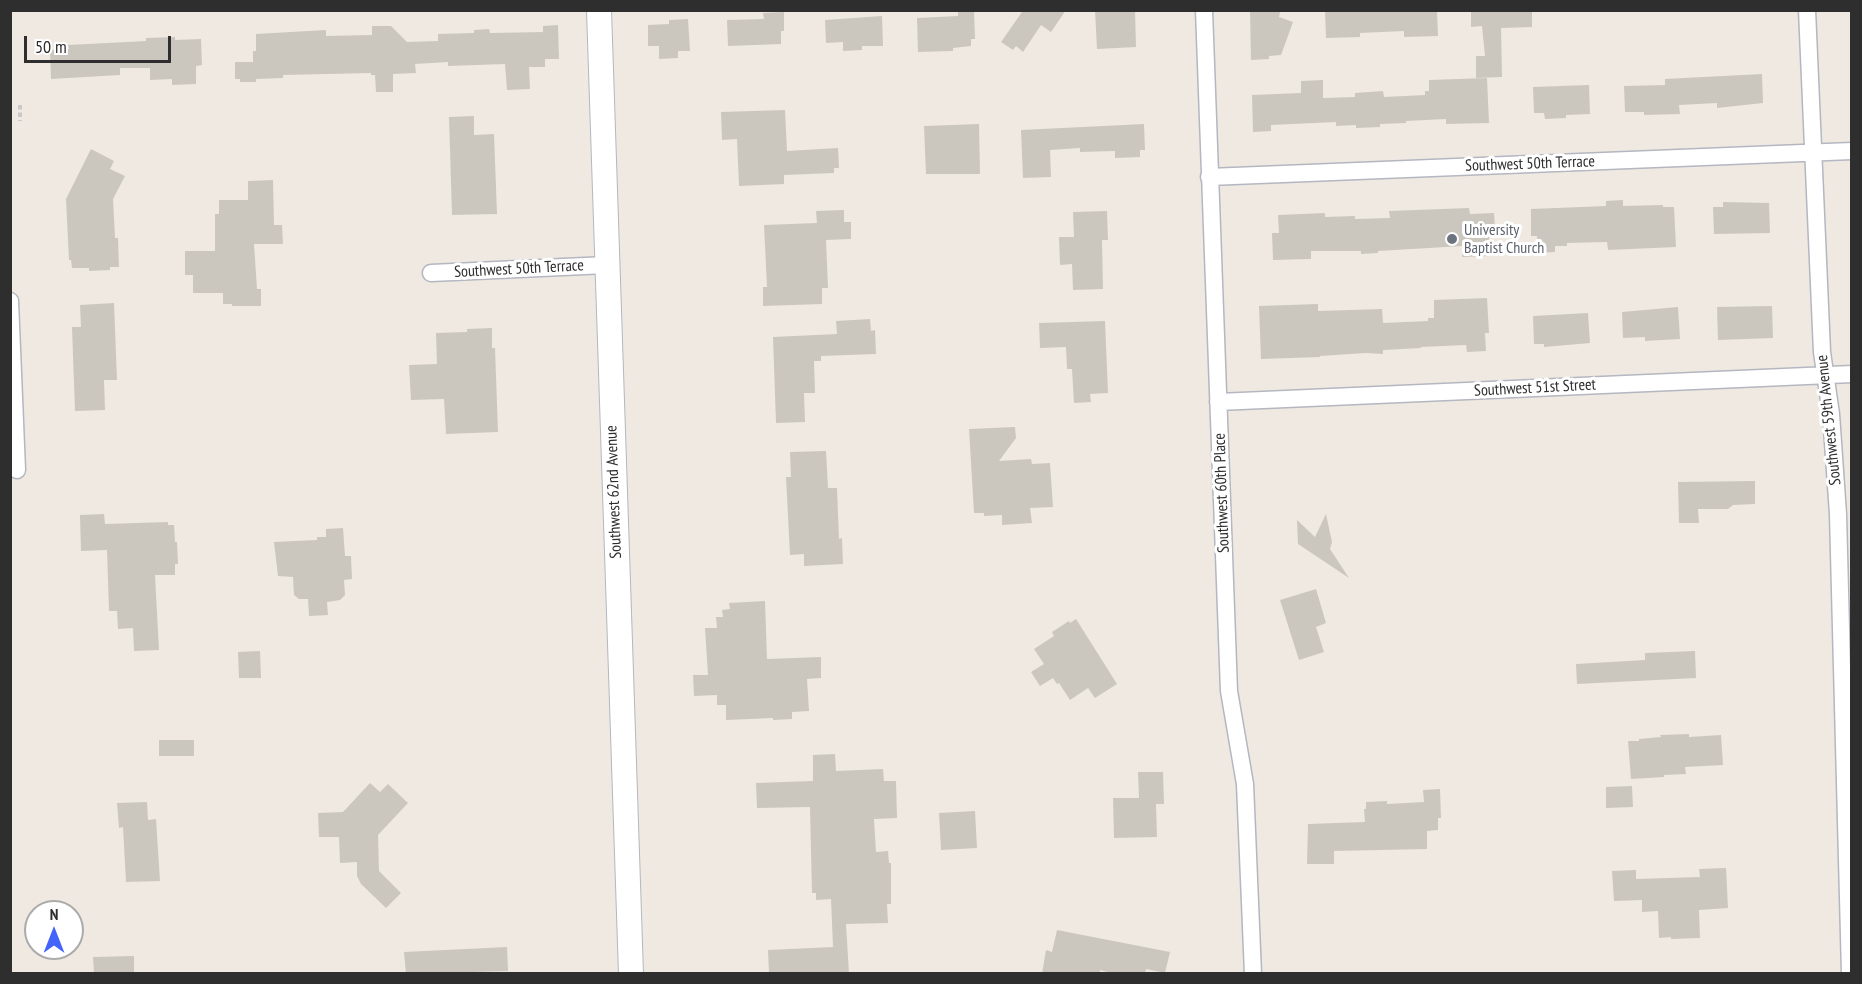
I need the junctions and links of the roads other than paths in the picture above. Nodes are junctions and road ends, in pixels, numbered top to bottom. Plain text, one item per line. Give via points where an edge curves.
1 (599, 10) edge
2 (1204, 10) edge
3 (1807, 10) edge
4 (1851, 151) edge
5 (1813, 152) junction
6 (1209, 177) junction
7 (607, 265) junction
8 (431, 273) dead end
9 (10, 301) edge
10 (1851, 374) edge
11 (1826, 376) junction
12 (1218, 402) junction
13 (17, 471) dead end
14 (1846, 593) edge
15 (1849, 850) edge
16 (631, 974) edge
17 (1253, 974) edge
18 (1850, 974) edge

1 - 7 street, Southwest 62nd Avenue
2 - 6 street, Southwest 60th Place
3 - 5 street, Southwest 59th Avenue
4 - 5 street, Southwest 50th Terrace
5 - 6 street, Southwest 50th Terrace
5 - 11 street, Southwest 59th Avenue
6 - 12 street, Southwest 60th Place
7 - 8 street, Southwest 50th Terrace
7 - 16 street, Southwest 62nd Avenue
9 - 13 street
10 - 11 street, Southwest 51st Street
11 - 12 street, Southwest 51st Street
11 - 14 street, Southwest 59th Avenue
12 - 17 street, Southwest 60th Place via 1229,691 1245,784
14 - 15 street, Southwest 59th Avenue
15 - 18 street, Southwest 59th Avenue

